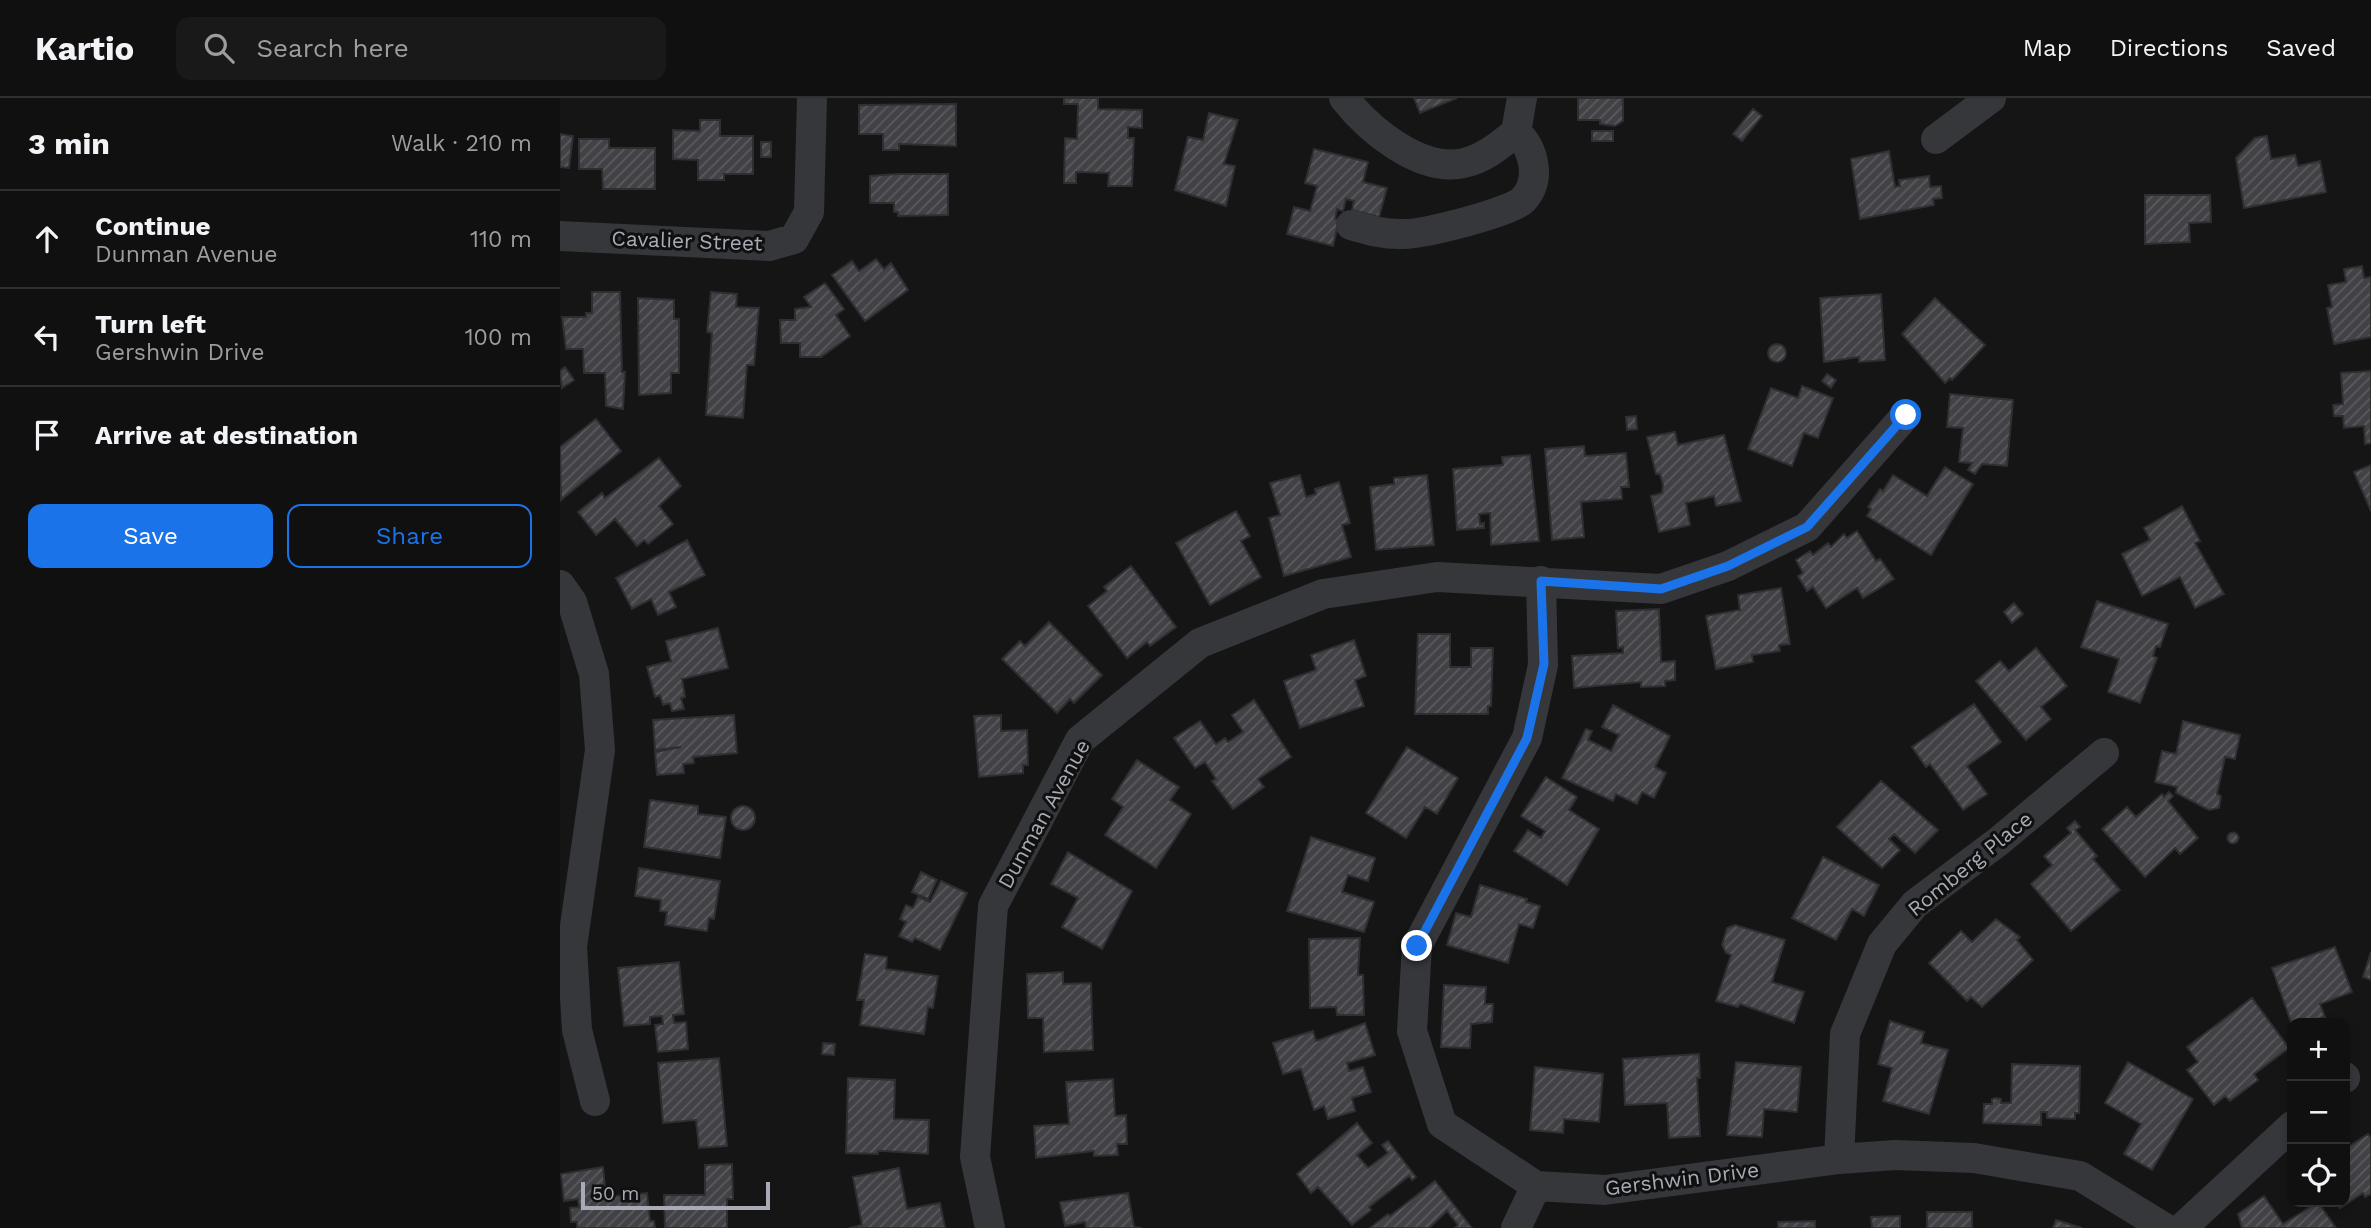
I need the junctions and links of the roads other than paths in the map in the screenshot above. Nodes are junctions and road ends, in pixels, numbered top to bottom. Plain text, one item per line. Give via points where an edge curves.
1 (812, 98) edge
2 (1344, 98) edge
3 (1522, 98) edge
4 (1991, 98) edge
5 (1516, 132) junction
6 (1936, 139) dead end
7 (1351, 225) dead end
8 (560, 236) edge
9 (1906, 415) dead end
10 (1541, 581) junction
11 (560, 585) edge
12 (2104, 753) dead end
13 (595, 1101) dead end
14 (2287, 1131) edge
15 (1839, 1159) junction
16 (1536, 1186) junction
17 (990, 1228) edge
18 (1516, 1228) edge
19 (2165, 1228) edge
20 (2182, 1228) edge

1 - 8 street, Cavalier Street via 809,212 794,239 769,246
2 - 5 street via 1402,151 1437,163 1463,164 1489,154
3 - 5 street
4 - 6 street
5 - 7 street via 1532,154 1535,167 1523,199 1507,209 1424,232 1375,232
9 - 10 street, Dunman Avenue via 1807,527 1728,566 1661,589
10 - 16 street, Gershwin Drive via 1544,664 1527,738 1417,946 1412,1031 1442,1124
10 - 17 street, Dunman Avenue via 1437,577 1323,594 1200,642 1080,740 993,906 975,1157
11 - 13 street via 572,602 594,674 600,750 572,947 577,1030
12 - 15 street, Romberg Place via 1915,904 1882,944 1845,1034
14 - 20 street
15 - 16 street, Gershwin Drive via 1605,1191
15 - 19 street, Gershwin Drive via 1895,1155 1974,1158 2080,1176
16 - 18 street

